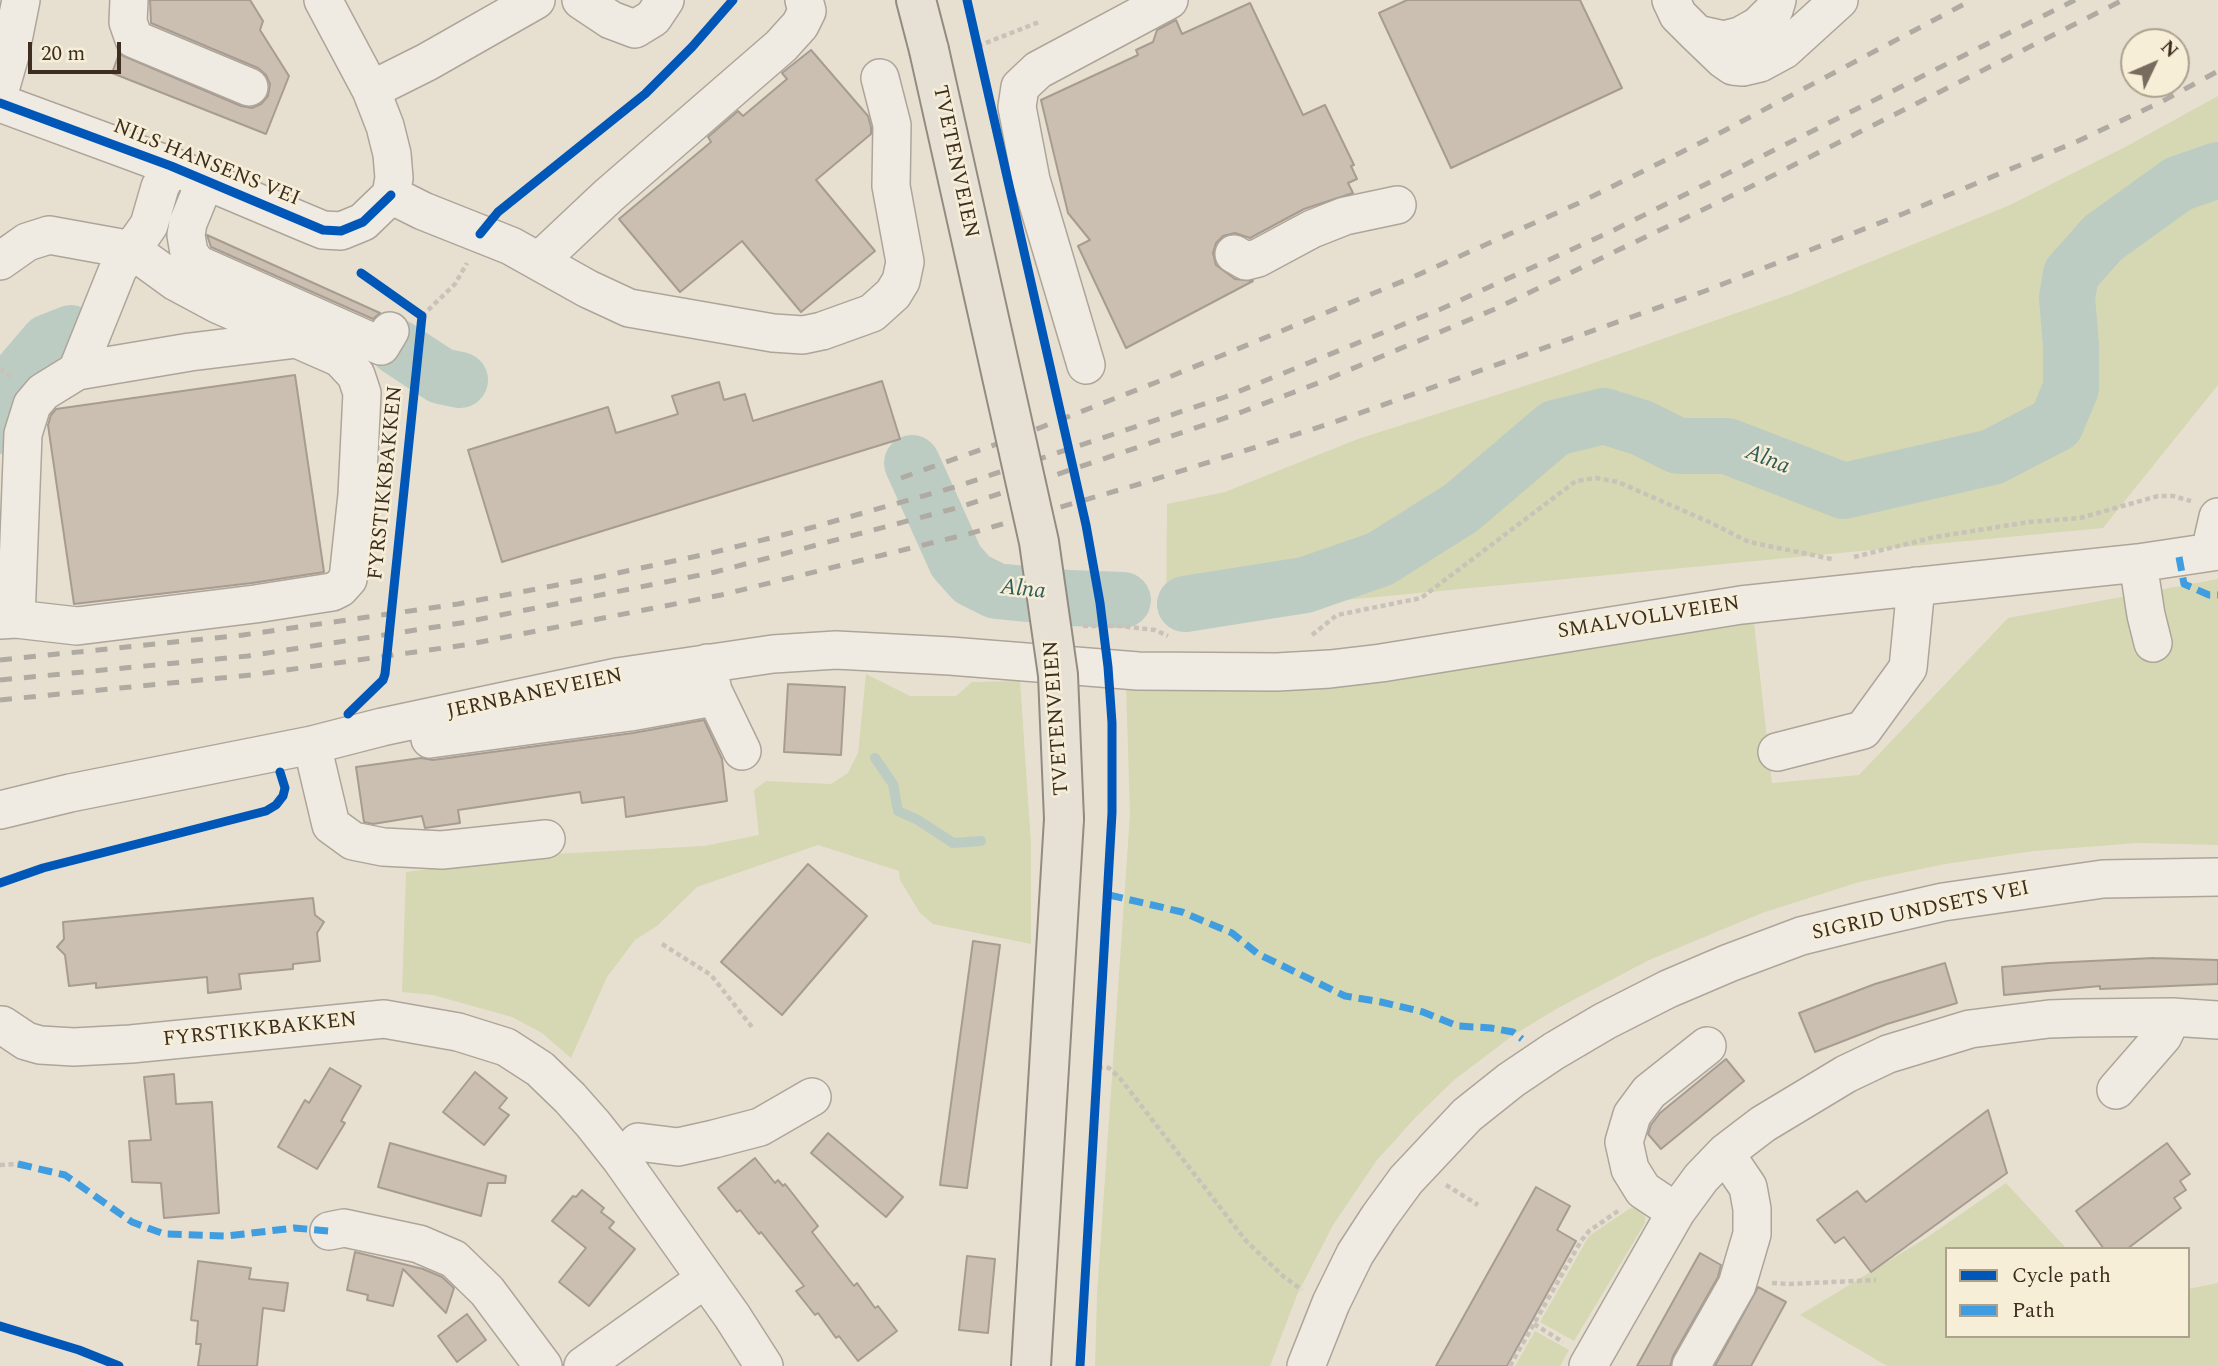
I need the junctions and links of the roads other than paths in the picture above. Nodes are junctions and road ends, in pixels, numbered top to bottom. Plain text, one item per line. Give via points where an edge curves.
1 (129, 0) edge
2 (323, 0) edge
3 (536, 0) edge
4 (581, 0) edge
5 (665, 0) edge
6 (804, 0) edge
7 (916, 0) edge
8 (1169, 0) edge
9 (1671, 0) edge
10 (1777, 0) edge
11 (1839, 0) edge
12 (12, 14) edge
13 (1697, 34) junction
14 (880, 78) dead end
15 (249, 87) dead end
16 (0, 90) edge
17 (371, 90) junction
18 (0, 103) edge
19 (171, 166) junction
20 (206, 180) junction
21 (391, 195) junction
22 (1397, 205) dead end
23 (132, 250) junction
24 (1234, 254) dead end
25 (0, 261) edge
26 (539, 261) junction
27 (408, 323) road end
28 (298, 339) junction
29 (1086, 365) dead end
30 (77, 371) junction
31 (2216, 534) edge
32 (2138, 563) junction
33 (1916, 586) junction
34 (8, 620) edge
35 (2153, 643) dead end
36 (1079, 667) joint
37 (710, 677) junction
38 (742, 751) dead end
39 (1777, 751) dead end
40 (314, 755) junction
41 (0, 810) edge
42 (546, 839) dead end
43 (2218, 877) edge
44 (2172, 1017) junction
45 (2218, 1020) edge
46 (1, 1026) edge
47 (1707, 1046) dead end
48 (2116, 1090) dead end
49 (813, 1097) dead end
50 (639, 1141) junction
51 (1725, 1153) junction
52 (1662, 1203) junction
53 (329, 1231) dead end
54 (705, 1279) junction
55 (1576, 1354) edge
56 (1029, 1360) edge
57 (543, 1366) edge
58 (583, 1366) edge
59 (764, 1366) edge
60 (1306, 1366) edge
61 (1691, 1366) edge

1 - 15 street via 128,22 134,39
2 - 17 street
3 - 17 street
4 - 5 street via 635,29 653,18
6 - 26 street via 807,11 800,25 781,46
7 - 56 main road, TVETENVEIEN, bridge via 1041,555 1058,675 1064,818
8 - 29 street via 1038,70 1020,87 1017,107 1031,180
9 - 13 street via 1678,15
10 - 13 street via 1758,26 1740,36 1724,40
11 - 13 street via 1784,50 1760,63 1733,65
12 - 16 street
14 - 26 street via 892,125 891,186 905,262 893,294 872,313 803,335 739,329 629,308
17 - 21 street via 392,154
18 - 19 street, NILS HANSENS VEI
19 - 20 street, NILS HANSENS VEI
19 - 23 street via 149,225
20 - 21 street, NILS HANSENS VEI via 323,230 341,231 363,222
20 - 27 street via 186,235 189,253 197,264 381,346
21 - 26 street
22 - 24 street via 1334,220 1258,258 1246,261
23 - 25 street via 49,234 27,242
23 - 28 street via 217,304
23 - 30 street via 118,269
28 - 30 street
28 - 34 street via 340,358 356,374 362,393 348,579 340,588 255,604 77,626
30 - 34 street via 43,392 27,417 21,458 20,549
31 - 32 street, SMALVOLLVEIEN
32 - 33 street, SMALVOLLVEIEN
32 - 35 street
33 - 36 street, SMALVOLLVEIEN via 1741,605 1330,669 1197,672
33 - 39 street via 1908,668 1863,730
36 - 37 street, JERNBANEVEIEN via 836,650 783,653
37 - 38 street
37 - 40 street, JERNBANEVEIEN via 617,677 425,718
40 - 41 street, JERNBANEVEIEN via 120,782
40 - 42 street via 331,825 353,841 442,850
43 - 60 street, SIGRID UNDSETS VEI via 2103,879 1943,902 1865,920 1801,936 1729,963 1605,1021 1554,1051 1467,1115 1406,1180 1355,1254
44 - 45 street
44 - 48 street
44 - 51 street via 2049,1019 1970,1029 1888,1054 1846,1074 1763,1124
46 - 50 street, FYRSTIKKBAKKEN via 26,1041 74,1047 384,1019 458,1032 506,1047 540,1069 570,1098
47 - 52 street via 1649,1091 1632,1115 1624,1142 1630,1169 1643,1190
49 - 50 street via 760,1127 714,1139 678,1147
50 - 54 street, FYRSTIKKBAKKEN
51 - 52 street via 1701,1178
51 - 61 street via 1748,1187 1752,1234 1738,1279
52 - 55 street
53 - 57 street via 344,1228 419,1244 454,1259 487,1291
54 - 58 street
54 - 59 street, FYRSTIKKBAKKEN

